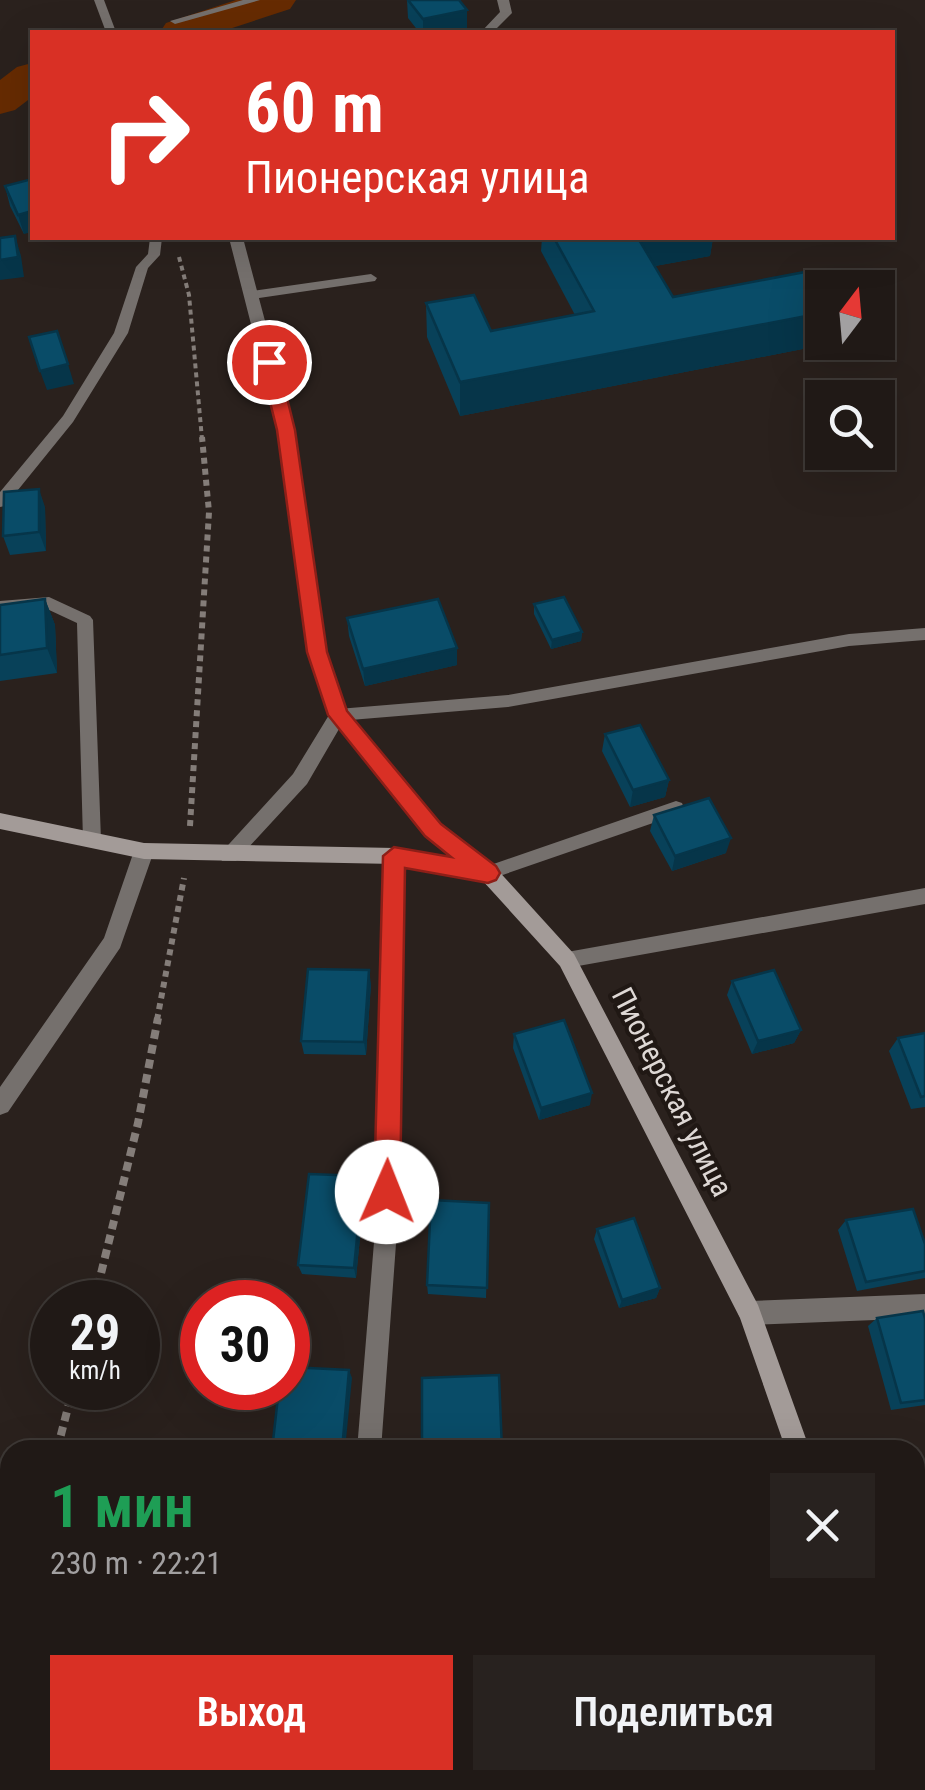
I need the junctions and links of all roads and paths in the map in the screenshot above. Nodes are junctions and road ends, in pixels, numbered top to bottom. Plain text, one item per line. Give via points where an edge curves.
1 (99, 0) edge
2 (255, 0) edge
3 (503, 0) edge
4 (175, 21) dead end
5 (110, 30) edge
6 (488, 30) edge
7 (156, 240) edge
8 (237, 240) edge
9 (179, 256) dead end
10 (370, 278) dead end
11 (252, 296) junction
12 (0, 502) edge
13 (0, 608) edge
14 (925, 634) edge
15 (338, 715) junction
16 (676, 808) edge
17 (0, 821) edge
18 (92, 840) junction
19 (144, 851) junction
20 (189, 852) junction
21 (229, 855) junction
22 (394, 856) junction
23 (488, 873) junction
24 (925, 896) edge
25 (567, 960) junction
26 (0, 1105) edge
27 (99, 1280) edge
28 (925, 1306) edge
29 (750, 1313) junction
30 (67, 1410) edge
31 (59, 1440) edge
32 (370, 1440) edge
33 (794, 1440) edge

1 - 5 lane
2 - 4 lane
3 - 6 street via 506,13
7 - 12 lane via 121,333 68,419
8 - 11 street
9 - 20 path via 189,294 209,512
10 - 11 lane
11 - 15 street via 286,430 317,652
13 - 18 lane via 48,603 84,620
14 - 15 lane via 849,640 508,701
15 - 21 street via 300,779
15 - 23 street via 433,830
16 - 23 lane
17 - 18 street
18 - 19 street
19 - 20 street
19 - 26 street via 113,942
20 - 21 street
20 - 27 path via 138,1124
21 - 22 street
22 - 23 street
22 - 32 street via 386,1230
23 - 25 street, Пионерская улица
24 - 25 lane
25 - 29 street, Пионерская улица
28 - 29 street
29 - 33 street, Пионерская улица
30 - 31 path

